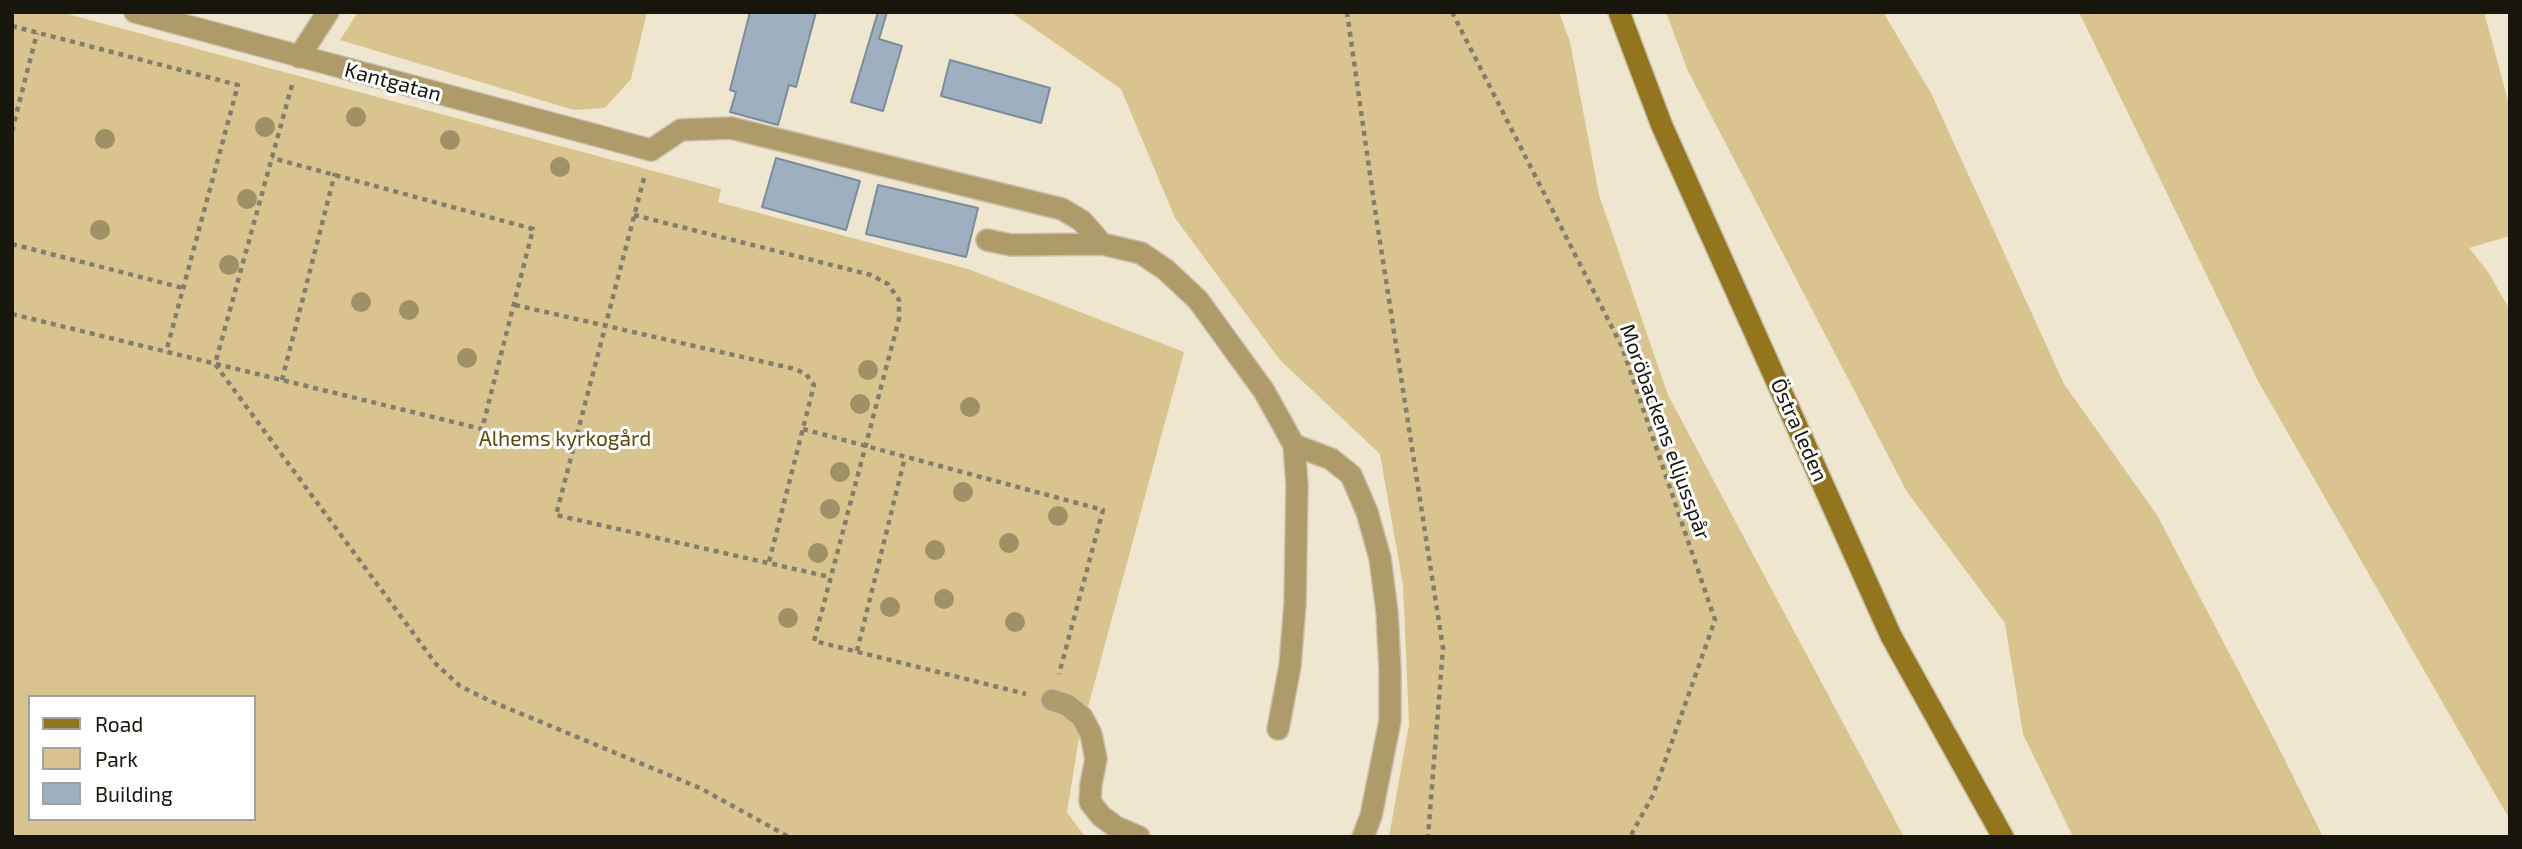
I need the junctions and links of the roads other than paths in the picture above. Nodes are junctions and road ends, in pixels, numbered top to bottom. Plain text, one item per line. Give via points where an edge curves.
1 (135, 12) edge
2 (328, 12) edge
3 (1619, 12) edge
4 (299, 57) junction
5 (987, 240) dead end
6 (1102, 244) junction
7 (1294, 445) junction
8 (1052, 700) road end
9 (1278, 729) dead end
10 (1139, 837) edge
11 (1363, 837) edge
12 (2003, 837) edge

1 - 4 street, Kantgatan
2 - 4 street
3 - 12 street, Östra leden via 1662,126 1891,636
4 - 6 street, Kantgatan via 651,150 681,130 731,128 1062,209 1082,221
5 - 6 street via 1011,245
6 - 7 street via 1141,253 1198,300 1264,391
7 - 9 street via 1294,604 1290,666
7 - 11 street via 1331,460 1351,475 1380,558 1387,612 1390,721
8 - 10 street via 1082,716 1091,734 1096,759 1090,802 1116,827

